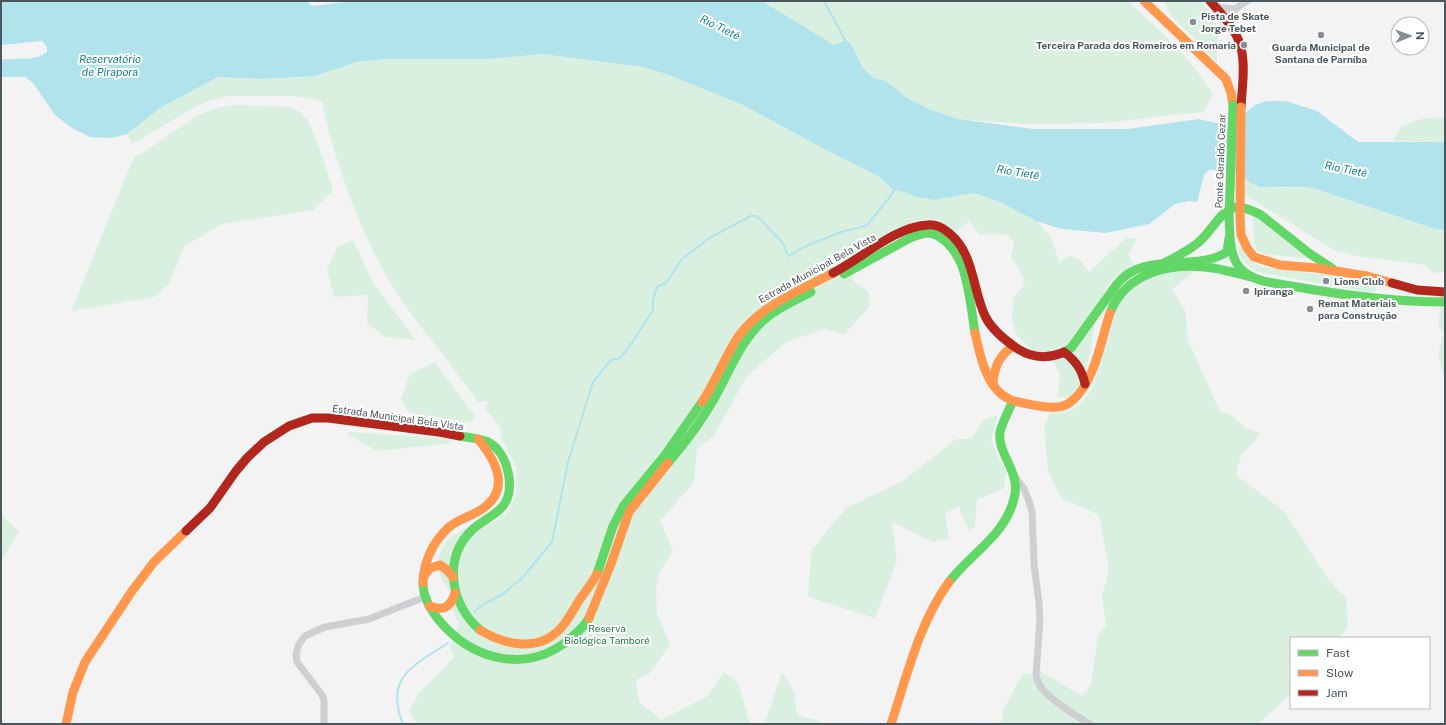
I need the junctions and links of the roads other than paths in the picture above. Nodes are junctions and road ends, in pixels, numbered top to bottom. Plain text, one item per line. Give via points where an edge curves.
1 (1144, 1) edge
2 (1247, 1) edge
3 (1159, 2) edge
4 (1212, 4) edge
5 (1235, 9) junction
6 (1163, 18) junction
7 (1230, 25) junction
8 (1237, 106) junction
9 (1230, 231) junction
10 (1164, 263) junction
11 (1335, 271) junction
12 (1258, 278) junction
13 (1377, 278) junction
14 (1445, 292) edge
15 (1336, 294) junction
16 (1445, 302) edge
17 (1013, 346) junction
18 (1064, 352) junction
19 (993, 384) junction
20 (1085, 384) junction
21 (1013, 400) junction
22 (478, 439) junction
23 (1014, 476) junction
24 (424, 576) junction
25 (453, 577) junction
26 (455, 593) junction
27 (427, 602) junction
28 (66, 724) edge
29 (324, 724) edge
30 (891, 724) edge
31 (1090, 724) edge

1 - 6 main road
2 - 5 street
3 - 6 main road
4 - 5 street
4 - 7 main road
5 - 7 street via 1229,17
6 - 8 main road via 1226,80
7 - 8 main road via 1240,43 1242,60
8 - 9 main road, Ponte Geraldo Cezar, bridge
8 - 11 main road, Ponte Geraldo Cezar, bridge via 1241,235 1247,248 1254,257 1280,265
9 - 10 main road via 1227,252 1223,256 1204,261
9 - 12 main road via 1237,264 1247,274
10 - 11 main road via 1201,240 1228,210 1242,207 1268,220
10 - 18 main road via 1141,267 1122,277 1070,348
11 - 13 main road, Ponte Geraldo Cezar
12 - 15 main road
12 - 20 main road via 1214,268 1190,268 1169,269 1135,280 1120,294 1111,311
13 - 14 main road, Ponte Geraldo Cezar via 1417,290
13 - 15 main road via 1381,291 1377,296
15 - 16 main road via 1395,301
17 - 18 main road, Estrada Municipal Bela Vista via 1033,357 1050,357
17 - 19 main road via 1001,356 996,366
17 - 26 main road, Estrada Municipal Bela Vista via 996,332 986,318 963,246 947,231 934,224 909,230 774,304 761,312 745,328 708,393 648,477 623,506 596,576 565,625 553,635 537,644 492,637 470,622
18 - 20 main road via 1081,366
19 - 21 main road via 1001,394
19 - 27 main road, Estrada Municipal Bela Vista via 979,349 959,258 948,245 934,235 928,233 907,239 779,308 766,318 744,343 694,431 629,512 590,617 577,634 562,646 546,655 530,659 513,660 485,655 461,643 438,620
20 - 21 main road via 1078,397 1064,406 1046,406
21 - 23 main road via 1000,437
22 - 24 main road via 498,470 495,496 482,510 448,529 433,549
22 - 25 main road, Estrada Municipal Bela Vista via 489,442 499,451 510,488 504,505 498,512 478,524 461,544 454,559
22 - 28 main road, Estrada Municipal Bela Vista via 319,418 293,424 264,442 242,464 210,508 160,554 141,577 78,677
23 - 30 main road via 1015,492 1007,515 985,546 947,584 930,613
23 - 31 street via 1024,488 1032,512 1040,620 1036,675 1038,684
24 - 25 main road via 430,568 440,565
24 - 27 main road
25 - 26 main road, Estrada Municipal Bela Vista
26 - 27 main road via 452,602 446,608 435,608
27 - 29 street via 369,619 325,627 304,636 296,654 297,662 322,695

